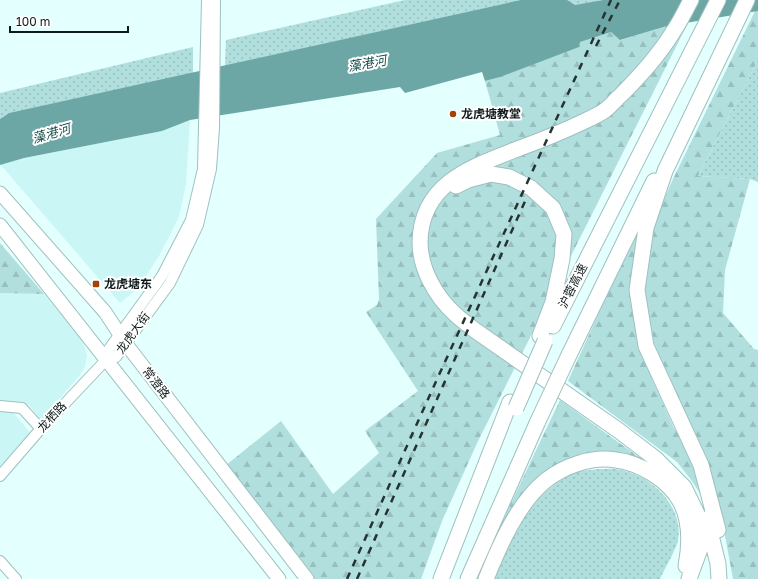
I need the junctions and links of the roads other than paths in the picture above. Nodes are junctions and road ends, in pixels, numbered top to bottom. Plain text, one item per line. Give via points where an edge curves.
1 (207, 0) edge
2 (215, 0) edge
3 (691, 0) edge
4 (718, 0) edge
5 (746, 0) edge
6 (730, 33) junction
7 (211, 56) junction
8 (0, 193) edge
9 (0, 225) edge
10 (543, 339) junction
11 (123, 340) junction
12 (106, 360) junction
13 (0, 406) edge
14 (41, 429) junction
15 (0, 476) edge
16 (2, 567) edge
17 (16, 579) edge
18 (279, 579) edge
19 (307, 579) edge
20 (441, 579) edge
21 (468, 579) edge
22 (486, 579) edge
23 (684, 579) edge
24 (689, 579) edge
25 (720, 579) edge

1 - 7 street
2 - 7 street
3 - 24 highway via 673,33 640,76 603,112 559,134 478,164 450,180 430,204 420,230 421,254 428,276 441,299 454,314 618,430 656,459 684,488 699,518 702,534 700,549
4 - 10 highway, 沪蓉高速
5 - 6 highway
6 - 21 highway, bridge via 691,105 569,355
6 - 25 highway via 665,171 646,228 638,290 646,346 701,464 719,533 722,565
7 - 11 street, 龙虎大街 via 211,169 198,225 170,283
8 - 11 main road, 常澄路 via 105,312
9 - 12 main road, 常澄路
10 - 20 highway, 沪蓉高速, bridge
10 - 25 highway via 562,259 564,234 553,208 531,188 508,177 492,174 468,180 443,198 429,226 427,244 430,260 444,289 457,306 621,424 677,468 698,496 706,517
11 - 12 street, 龙虎大街 via 116,357
11 - 19 main road, 常澄路
12 - 14 street, 龙栖路
12 - 18 main road, 常澄路
13 - 14 street via 22,408
14 - 15 street, 龙栖路
16 - 17 street
22 - 23 highway via 496,554 522,506 544,482 570,466 615,459 656,475 680,501 688,530 689,551

